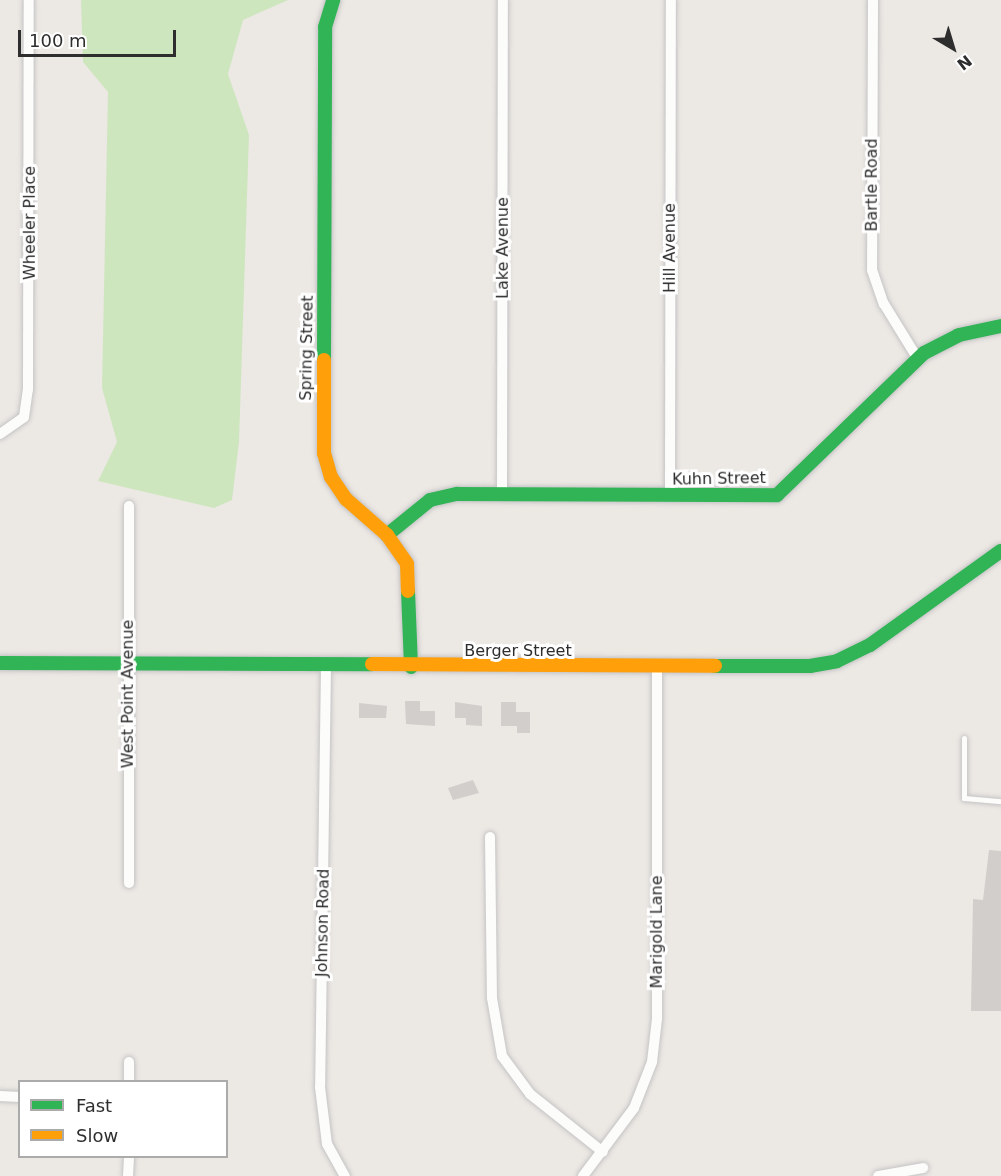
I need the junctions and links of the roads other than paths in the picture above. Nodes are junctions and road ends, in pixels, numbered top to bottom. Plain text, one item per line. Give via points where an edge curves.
1 (29, 0) edge
2 (333, 0) edge
3 (503, 0) edge
4 (671, 0) edge
5 (873, 0) edge
6 (1001, 326) edge
7 (918, 359) junction
8 (0, 434) edge
9 (502, 496) junction
10 (670, 496) junction
11 (129, 506) dead end
12 (387, 535) junction
13 (1001, 551) edge
14 (0, 663) edge
15 (127, 664) junction
16 (327, 666) junction
17 (411, 667) junction
18 (657, 668) junction
19 (963, 738) dead end
20 (1001, 801) edge
21 (490, 837) dead end
22 (129, 883) dead end
23 (129, 1062) dead end
24 (129, 1080) edge
25 (0, 1096) edge
26 (18, 1096) edge
27 (603, 1152) junction
28 (129, 1158) edge
29 (922, 1168) dead end
30 (128, 1176) edge
31 (345, 1176) edge
32 (583, 1176) edge
33 (878, 1176) edge

1 - 8 street, Wheeler Place via 28,390 24,417
2 - 12 street, Spring Street via 325,27 324,453 331,477 346,500
3 - 9 street, Lake Avenue
4 - 10 street, Hill Avenue
5 - 7 street, Bartle Road via 873,270 884,304
6 - 7 street, Kuhn Street via 959,335
7 - 10 street, Kuhn Street via 777,495
9 - 10 street, Kuhn Street
9 - 12 street, Kuhn Street via 457,494 430,500
11 - 15 street, West Point Avenue
12 - 17 street, Spring Street via 407,564
13 - 18 street, Berger Street via 870,645 837,661 810,666
14 - 15 street, Berger Street
15 - 16 street, Berger Street
15 - 22 street, West Point Avenue
16 - 17 street, Berger Street
16 - 31 street, Johnson Road via 320,1087 327,1143
17 - 18 street, Berger Street
18 - 27 street, Marigold Lane via 655,1030 645,1085
19 - 20 lane via 964,798
21 - 27 street via 494,1017 502,1056 530,1094
23 - 24 street
25 - 26 street
27 - 32 street, Marigold Lane
28 - 30 street
29 - 33 street

